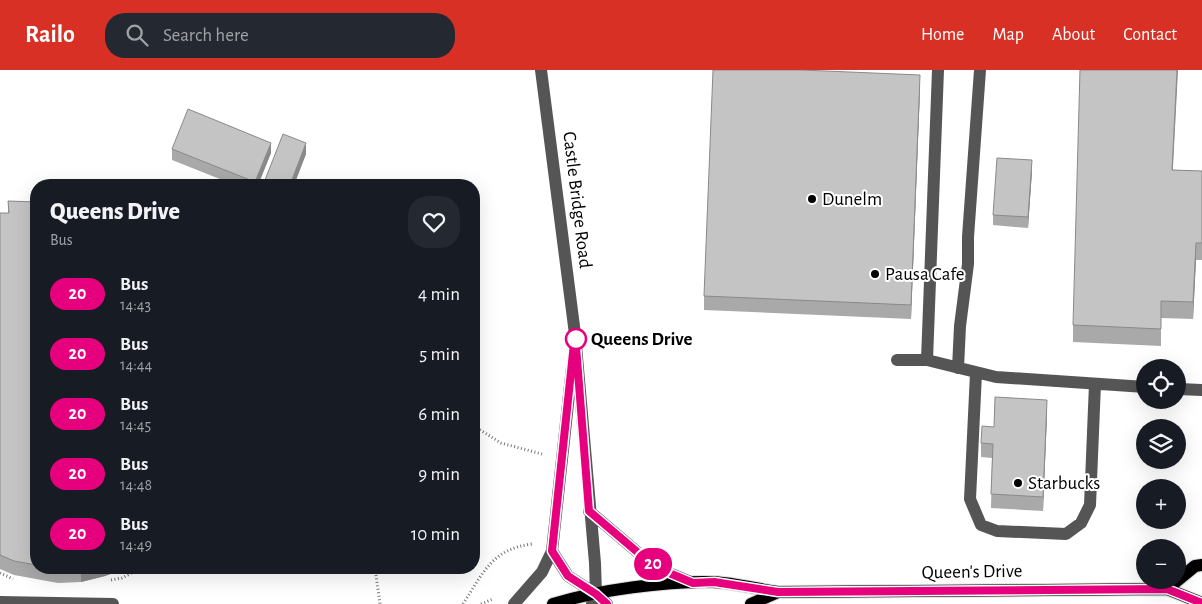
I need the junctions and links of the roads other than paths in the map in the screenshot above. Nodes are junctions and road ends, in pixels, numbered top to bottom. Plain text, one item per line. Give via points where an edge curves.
1 (541, 70) edge
2 (938, 70) edge
3 (980, 70) edge
4 (575, 334) junction
5 (897, 360) dead end
6 (927, 360) junction
7 (958, 368) junction
8 (976, 373) junction
9 (1095, 384) junction
10 (1136, 386) edge
11 (1186, 389) edge
12 (1202, 390) edge
13 (589, 511) junction
14 (552, 551) junction
15 (1202, 565) edge
16 (1186, 573) edge
17 (693, 583) junction
18 (1167, 589) joint
19 (778, 592) junction
20 (594, 599) edge
21 (0, 602) edge
22 (43, 603) edge
23 (1202, 603) edge
24 (113, 604) edge
25 (514, 604) edge
26 (554, 604) edge
27 (607, 604) edge
28 (751, 604) edge

1 - 4 street, Castle Bridge Road
2 - 6 street
3 - 7 street
4 - 13 street, Castle Bridge Road
4 - 14 street, Castle Bridge Road
5 - 6 street
6 - 7 street
7 - 8 street
8 - 9 street
8 - 9 street via 970,499 981,525 997,531 1066,534 1081,523 1090,505
9 - 10 street
11 - 12 street
13 - 17 street via 662,570
13 - 20 street, Castle Bridge Road
14 - 20 street via 568,576
14 - 25 street, Castle Bridge Road via 542,572
15 - 16 main road
17 - 19 main road, Queen's Drive via 714,582
17 - 20 main road, Queen's Drive via 628,588
18 - 19 main road, Queen's Drive
18 - 23 main road, Queen's Drive
19 - 28 main road, Queen's Drive
20 - 26 main road, Queen's Drive
20 - 27 street
21 - 22 street
22 - 24 street

